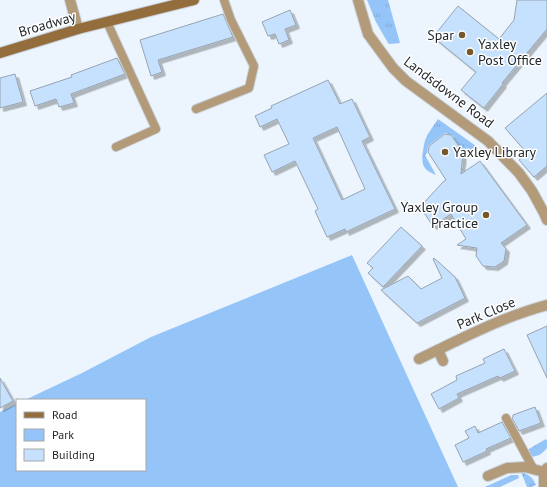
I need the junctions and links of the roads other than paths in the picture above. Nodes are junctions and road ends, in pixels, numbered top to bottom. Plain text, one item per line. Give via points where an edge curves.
1 (70, 0) edge
2 (194, 0) edge
3 (224, 0) edge
4 (358, 0) edge
5 (107, 22) junction
6 (78, 29) junction
7 (0, 53) edge
8 (196, 109) dead end
9 (116, 147) dead end
10 (547, 220) edge
11 (547, 305) edge
12 (438, 350) junction
13 (419, 359) dead end
14 (443, 361) dead end
15 (506, 418) dead end
16 (534, 470) junction
17 (546, 470) edge
18 (488, 476) dead end
19 (544, 487) edge

1 - 6 street
2 - 5 main road, Broadway
3 - 8 lane via 254,66 250,88
4 - 10 street, Landsdowne Road via 368,34 393,68 406,81 488,141 532,191
5 - 6 main road, Broadway
5 - 9 lane via 156,130
6 - 7 main road, Broadway
11 - 12 street, Park Close via 499,321
12 - 13 street, Park Close
12 - 14 street
15 - 16 lane
16 - 17 street
16 - 18 street via 525,467 507,468
17 - 19 street

